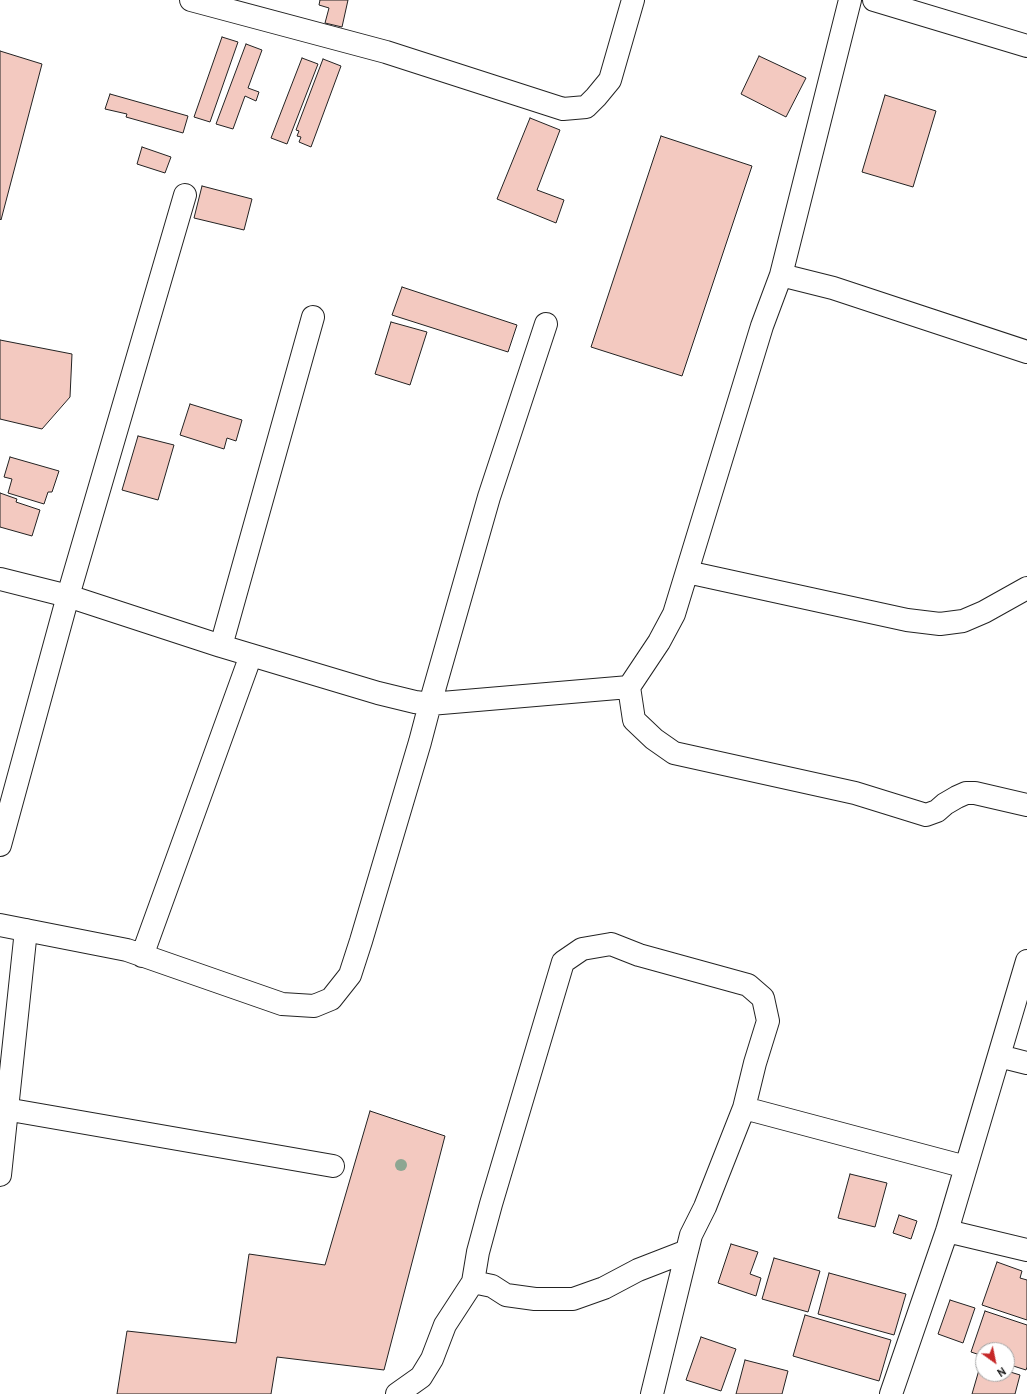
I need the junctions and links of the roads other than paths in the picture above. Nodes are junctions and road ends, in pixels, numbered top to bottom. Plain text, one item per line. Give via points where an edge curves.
1 (191, 0) edge
2 (633, 0) edge
3 (850, 0) edge
4 (874, 0) edge
5 (1027, 46) edge
6 (185, 195) dead end
7 (781, 275) junction
8 (313, 317) dead end
9 (546, 324) dead end
10 (1027, 352) edge
11 (687, 572) junction
12 (0, 579) edge
13 (1027, 588) edge
14 (68, 596) junction
15 (221, 646) junction
16 (250, 655) junction
17 (629, 687) junction
18 (430, 704) junction
19 (1027, 805) edge
20 (0, 845) edge
21 (0, 925) edge
22 (26, 930) junction
23 (142, 956) junction
24 (1027, 961) edge
25 (999, 1056) junction
26 (1027, 1063) edge
27 (4, 1108) edge
28 (744, 1108) junction
29 (333, 1166) dead end
30 (966, 1167) junction
31 (0, 1175) edge
32 (947, 1231) junction
33 (1027, 1250) edge
34 (687, 1251) junction
35 (473, 1282) junction
36 (397, 1394) edge
37 (652, 1394) edge
38 (891, 1394) edge

1 - 2 street via 386,52 562,109 586,107 610,80
3 - 7 street
4 - 5 street
6 - 14 street
7 - 10 street via 833,288
7 - 11 street via 762,326
8 - 15 street
9 - 18 street via 489,498
11 - 13 street via 907,620 940,624 963,621
11 - 17 street via 674,614
12 - 14 street
14 - 15 street
14 - 20 street
15 - 16 street
16 - 18 street via 378,693
16 - 23 street
17 - 18 street
17 - 19 street via 634,720 674,753 855,793 926,815 937,811 957,797 975,792
18 - 23 street via 350,975 331,998 314,1006 282,1004
21 - 22 street
22 - 23 street via 127,950
22 - 27 street
24 - 25 street
25 - 26 street
25 - 30 street
27 - 29 street
27 - 31 street
28 - 30 street
28 - 34 street via 706,1207 691,1235
28 - 35 street via 768,1021 763,998 748,985 612,944 582,949 563,962 491,1204
30 - 32 street
32 - 33 street
32 - 38 street
34 - 35 street via 648,1265 604,1288 573,1300 506,1295 492,1286
34 - 37 street
35 - 36 street via 445,1324 432,1359 421,1377

